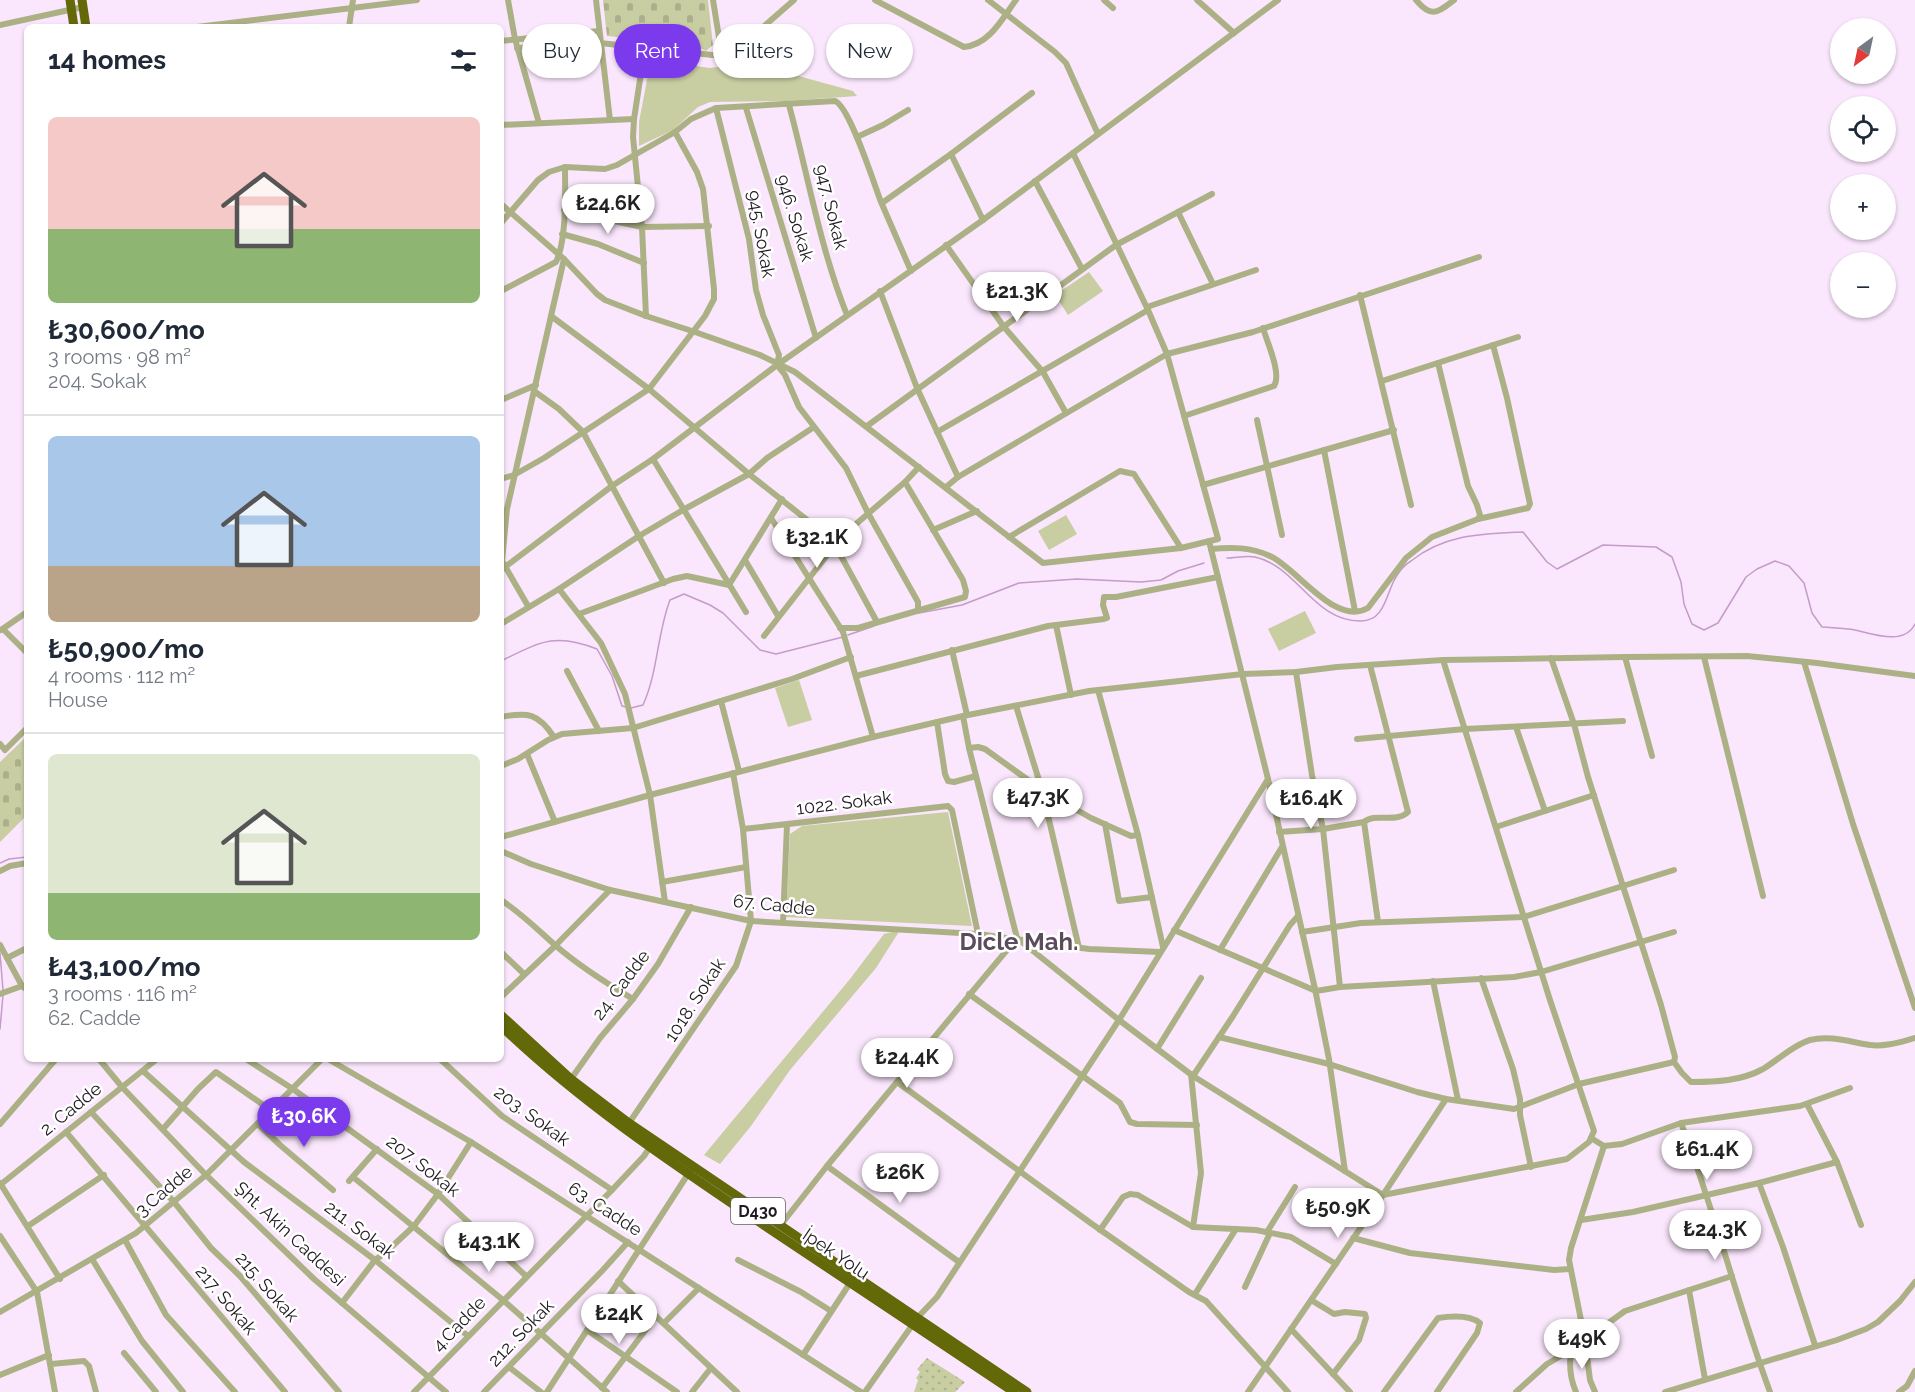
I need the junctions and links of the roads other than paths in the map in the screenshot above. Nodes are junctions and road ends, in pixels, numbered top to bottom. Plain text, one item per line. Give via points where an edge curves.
1 (417, 0) edge
2 (508, 0) edge
3 (596, 0) edge
4 (713, 0) edge
5 (794, 0) edge
6 (988, 0) edge
7 (1016, 0) edge
8 (1104, 0) edge
9 (1197, 0) edge
10 (1278, 0) edge
11 (1416, 0) edge
12 (1454, 0) edge
13 (880, 1) edge
14 (82, 4) edge
15 (353, 4) edge
16 (71, 5) edge
17 (1113, 8) dead end
18 (1006, 13) junction
19 (74, 24) edge
20 (85, 24) edge
21 (217, 24) edge
22 (350, 24) edge
23 (598, 24) edge
24 (717, 24) edge
25 (767, 24) edge
26 (0, 25) edge
27 (1234, 33) junction
28 (522, 38) edge
29 (515, 39) junction
30 (504, 41) edge
31 (517, 48) junction
32 (522, 48) edge
33 (602, 58) edge
34 (640, 78) edge
35 (1032, 93) dead end
36 (789, 105) junction
37 (716, 108) junction
38 (746, 108) junction
39 (908, 111) dead end
40 (634, 119) junction
41 (610, 120) junction
42 (539, 123) junction
43 (504, 125) edge
44 (675, 132) junction
45 (1098, 134) junction
46 (857, 137) junction
47 (1073, 153) junction
48 (951, 154) junction
49 (634, 155) junction
50 (565, 167) junction
51 (1035, 181) junction
52 (1212, 194) dead end
53 (882, 203) junction
54 (504, 207) edge
55 (564, 210) junction
56 (510, 212) junction
57 (1178, 212) junction
58 (504, 219) edge
59 (983, 220) junction
60 (709, 226) junction
61 (642, 227) junction
62 (561, 234) junction
63 (946, 245) junction
64 (1116, 245) junction
65 (561, 257) junction
66 (1479, 257) dead end
67 (644, 264) junction
68 (1082, 270) junction
69 (1256, 270) dead end
70 (911, 271) junction
71 (1213, 284) junction
72 (504, 289) edge
73 (880, 291) junction
74 (1360, 295) junction
75 (1148, 309) junction
76 (847, 315) junction
77 (551, 316) junction
78 (646, 316) junction
79 (1004, 327) junction
80 (1263, 328) junction
81 (695, 332) junction
82 (1518, 337) dead end
83 (816, 338) junction
84 (1492, 345) junction
85 (1167, 354) junction
86 (1438, 363) junction
87 (777, 364) junction
88 (1043, 372) junction
89 (1382, 381) junction
90 (535, 388) junction
91 (917, 388) junction
92 (649, 389) junction
93 (504, 399) edge
94 (1066, 413) junction
95 (1184, 416) junction
96 (1257, 420) dead end
97 (867, 426) junction
98 (814, 427) junction
99 (695, 428) junction
100 (1394, 430) junction
101 (583, 432) junction
102 (937, 432) junction
103 (1324, 450) junction
104 (653, 459) junction
105 (919, 467) junction
106 (1266, 467) junction
107 (749, 474) junction
108 (514, 475) junction
109 (958, 477) junction
110 (504, 478) edge
111 (905, 482) junction
112 (1203, 485) junction
113 (612, 486) junction
114 (946, 487) junction
115 (782, 499) junction
116 (1411, 505) dead end
117 (683, 510) junction
118 (977, 511) junction
119 (868, 513) junction
120 (771, 518) junction
121 (1478, 519) junction
122 (933, 530) junction
123 (1282, 535) dead end
124 (639, 536) junction
125 (1009, 537) junction
126 (504, 540) edge
127 (1209, 542) junction
128 (835, 544) junction
129 (1181, 548) junction
130 (1211, 549) junction
131 (745, 560) junction
132 (504, 568) edge
133 (504, 570) edge
134 (1218, 577) junction
135 (808, 578) junction
136 (664, 583) junction
137 (729, 585) junction
138 (559, 589) junction
139 (528, 606) junction
140 (918, 610) junction
141 (1355, 611) junction
142 (746, 612) dead end
143 (24, 613) edge
144 (579, 614) junction
145 (778, 616) junction
146 (504, 622) edge
147 (877, 622) junction
148 (1056, 625) junction
149 (1, 629) edge
150 (841, 630) junction
151 (764, 636) dead end
152 (24, 650) edge
153 (952, 650) junction
154 (851, 657) junction
155 (1625, 657) junction
156 (1704, 657) junction
157 (1551, 658) junction
158 (1443, 660) junction
159 (1804, 662) junction
160 (1370, 665) junction
161 (567, 671) dead end
162 (1296, 672) junction
163 (1243, 674) junction
164 (856, 676) junction
165 (1915, 676) edge
166 (1098, 690) junction
167 (1071, 695) junction
168 (721, 701) junction
169 (1016, 706) junction
170 (965, 715) junction
171 (504, 716) edge
172 (1623, 721) dead end
173 (937, 722) junction
174 (1574, 724) junction
175 (1516, 727) junction
176 (633, 728) junction
177 (1465, 729) junction
178 (24, 731) edge
179 (599, 731) junction
180 (1390, 736) junction
181 (554, 737) junction
182 (873, 737) junction
183 (1357, 739) dead end
184 (0, 744) edge
185 (969, 748) junction
186 (3, 753) edge
187 (527, 754) junction
188 (1652, 756) dead end
189 (504, 765) edge
190 (736, 772) junction
191 (976, 776) junction
192 (1268, 779) junction
193 (1042, 790) junction
194 (651, 795) junction
195 (1594, 795) junction
196 (1545, 811) junction
197 (555, 822) junction
198 (1364, 822) junction
199 (1105, 824) junction
200 (787, 825) junction
201 (1496, 826) junction
202 (743, 829) junction
203 (1323, 829) junction
204 (1279, 832) junction
205 (1138, 835) junction
206 (504, 836) edge
207 (1282, 846) junction
208 (504, 852) edge
209 (24, 864) edge
210 (746, 867) junction
211 (1674, 870) dead end
212 (0, 871) edge
213 (662, 882) junction
214 (1624, 886) junction
215 (610, 890) junction
216 (1763, 896) dead end
217 (1152, 897) junction
218 (504, 902) edge
219 (665, 902) junction
220 (691, 907) junction
221 (1298, 916) junction
222 (1524, 917) junction
223 (751, 921) junction
224 (783, 922) junction
225 (1378, 922) junction
226 (1335, 927) junction
227 (1174, 930) junction
228 (1302, 932) junction
229 (1674, 932) dead end
230 (978, 934) junction
231 (1017, 938) junction
232 (1641, 942) junction
233 (0, 945) edge
234 (555, 946) junction
235 (1079, 948) junction
236 (1162, 949) junction
237 (24, 950) edge
238 (1220, 950) junction
239 (504, 955) edge
240 (7, 958) junction
241 (1263, 968) junction
242 (1541, 972) junction
243 (524, 974) junction
244 (1201, 978) dead end
245 (1481, 978) junction
246 (1432, 981) junction
247 (1340, 987) junction
248 (24, 988) edge
249 (1316, 991) junction
250 (0, 994) edge
251 (504, 994) edge
252 (969, 994) junction
253 (633, 999) junction
254 (1915, 1008) edge
255 (504, 1018) edge
256 (1119, 1020) junction
257 (504, 1029) edge
258 (1219, 1037) junction
259 (1915, 1038) edge
260 (1157, 1049) junction
261 (53, 1062) edge
262 (101, 1062) edge
263 (154, 1062) edge
264 (251, 1062) edge
265 (319, 1062) edge
266 (333, 1062) edge
267 (443, 1062) edge
268 (1674, 1062) junction
269 (1329, 1064) junction
270 (142, 1071) junction
271 (1082, 1075) junction
272 (1192, 1075) junction
273 (571, 1078) junction
274 (897, 1082) junction
275 (1579, 1084) junction
276 (122, 1087) junction
277 (1850, 1088) dead end
278 (293, 1089) junction
279 (1446, 1099) junction
280 (1458, 1100) junction
281 (1807, 1104) junction
282 (184, 1107) junction
283 (1520, 1107) junction
284 (273, 1111) junction
285 (91, 1112) junction
286 (629, 1123) junction
287 (1681, 1123) junction
288 (0, 1124) edge
289 (258, 1124) junction
290 (1197, 1125) junction
291 (163, 1129) junction
292 (66, 1132) junction
293 (1591, 1138) junction
294 (471, 1142) junction
295 (1604, 1146) junction
296 (650, 1147) junction
297 (377, 1149) junction
298 (232, 1150) junction
299 (1837, 1162) junction
300 (827, 1166) junction
301 (1531, 1167) junction
302 (1019, 1170) junction
303 (690, 1171) junction
304 (1345, 1171) junction
305 (104, 1175) junction
306 (206, 1175) junction
307 (1759, 1183) junction
308 (1, 1184) edge
309 (1295, 1187) dead end
310 (333, 1190) dead end
311 (612, 1190) junction
312 (1707, 1193) junction
313 (438, 1194) junction
314 (1383, 1195) junction
315 (174, 1202) junction
316 (586, 1215) junction
317 (1581, 1220) junction
318 (1861, 1225) dead end
319 (28, 1226) junction
320 (145, 1226) junction
321 (414, 1226) junction
322 (780, 1226) junction
323 (1193, 1227) junction
324 (1236, 1229) junction
325 (1100, 1230) junction
326 (1269, 1233) junction
327 (0, 1236) edge
328 (1353, 1238) junction
329 (125, 1240) junction
330 (628, 1242) junction
331 (639, 1249) junction
332 (92, 1259) junction
333 (375, 1260) junction
334 (738, 1260) dead end
335 (959, 1262) junction
336 (1336, 1264) junction
337 (1570, 1269) junction
338 (526, 1276) junction
339 (1732, 1276) junction
340 (60, 1279) junction
341 (618, 1281) junction
342 (1915, 1282) edge
343 (850, 1283) junction
344 (1245, 1287) dead end
345 (699, 1288) junction
346 (1689, 1290) junction
347 (37, 1292) junction
348 (1195, 1294) junction
349 (503, 1300) junction
350 (1311, 1300) junction
351 (342, 1303) junction
352 (831, 1311) junction
353 (0, 1312) edge
354 (656, 1317) junction
355 (916, 1321) junction
356 (664, 1323) junction
357 (1291, 1329) junction
358 (587, 1330) junction
359 (542, 1334) junction
360 (468, 1336) junction
361 (1585, 1340) junction
362 (1815, 1345) junction
363 (1570, 1350) junction
364 (124, 1353) dead end
365 (49, 1355) junction
366 (626, 1355) junction
367 (803, 1355) junction
368 (567, 1358) junction
369 (1760, 1363) junction
370 (51, 1364) junction
371 (509, 1367) junction
372 (1265, 1367) junction
373 (711, 1368) junction
374 (1915, 1371) edge
375 (1333, 1374) junction
376 (0, 1375) edge
377 (429, 1377) junction
378 (1705, 1379) junction
379 (1908, 1389) edge
380 (604, 1390) edge
381 (55, 1392) edge
382 (96, 1392) edge
383 (156, 1392) edge
384 (183, 1392) edge
385 (234, 1392) edge
386 (285, 1392) edge
387 (339, 1392) edge
388 (414, 1392) edge
389 (446, 1392) edge
390 (484, 1392) edge
391 (547, 1392) edge
392 (677, 1392) edge
393 (692, 1392) edge
394 (737, 1392) edge
395 (861, 1392) edge
396 (865, 1392) edge
397 (1014, 1392) edge
398 (1027, 1392) edge
399 (1248, 1392) edge
400 (1288, 1392) edge
401 (1350, 1392) edge
402 (1384, 1392) edge
403 (1437, 1392) edge
404 (1516, 1392) edge
405 (1576, 1392) edge
406 (1595, 1392) edge
407 (1665, 1392) edge
408 (1770, 1392) edge
409 (1899, 1392) edge

1 - 15 street
2 - 29 street
3 - 23 street
4 - 24 street
5 - 25 street
6 - 18 street
7 - 18 street
8 - 17 street
9 - 27 street
10 - 27 street
11 - 12 street via 1432,13
13 - 18 street via 964,47 984,41
14 - 16 street
14 - 20 highway
15 - 21 street
15 - 22 street
16 - 19 highway
16 - 26 street
18 - 45 street via 1066,63
27 - 45 street
28 - 29 street
29 - 30 street
29 - 31 street
31 - 32 street
31 - 42 street
33 - 41 street
34 - 40 street
35 - 48 street
36 - 38 street
36 - 46 street via 839,102
36 - 76 street, 947. Sokak via 823,241
37 - 38 street
37 - 44 street via 691,119
37 - 87 street, 945. Sokak via 749,239 756,290 779,355
38 - 83 street, 946. Sokak
39 - 46 street
40 - 41 street
40 - 49 street
41 - 42 street
42 - 43 street
44 - 49 street
44 - 60 street via 697,172
45 - 47 street
46 - 53 street
47 - 51 street
47 - 64 street
48 - 53 street
48 - 59 street
49 - 50 street via 605,169
49 - 61 street
50 - 55 street
50 - 56 street via 538,180
51 - 59 street
51 - 68 street
52 - 57 street
53 - 70 street
54 - 56 street
55 - 61 street
55 - 62 street
56 - 58 street
56 - 65 street
57 - 64 street
57 - 71 street
59 - 63 street
60 - 61 street
60 - 81 street via 714,299
61 - 67 street
62 - 65 street
62 - 67 street via 598,244
63 - 70 street
63 - 79 street
64 - 68 street
64 - 75 street
65 - 72 street
65 - 77 street
65 - 78 street via 605,300
66 - 74 street
67 - 78 street
68 - 79 street
69 - 71 street
70 - 73 street
71 - 75 street
73 - 76 street
73 - 91 street
74 - 80 street
74 - 89 street
75 - 85 street
75 - 88 street
76 - 83 street
77 - 90 street
77 - 92 street
78 - 81 street
79 - 88 street
79 - 91 street
80 - 85 street
80 - 95 street via 1277,374 1274,386
81 - 87 street
81 - 92 street
82 - 84 street
83 - 87 street
84 - 86 street
84 - 121 street via 1530,504 1528,508
85 - 94 street
85 - 95 street
86 - 89 street
86 - 121 street
87 - 97 street via 795,372
87 - 98 street, 945. Sokak
87 - 99 street
88 - 94 street
88 - 102 street
89 - 100 street
90 - 93 street
90 - 101 street
90 - 108 street
91 - 97 street
91 - 102 street
92 - 99 street
92 - 101 street
94 - 109 street
95 - 112 street
96 - 106 street
97 - 105 street
98 - 107 street
98 - 119 street, 945. Sokak via 846,468
99 - 104 street
99 - 107 street
100 - 103 street
100 - 116 street
101 - 108 street
101 - 113 street
102 - 109 street
103 - 106 street
103 - 141 street
104 - 113 street
104 - 117 street
105 - 111 street
105 - 114 street
106 - 112 street
106 - 123 street
107 - 115 street
107 - 117 street
108 - 110 street
108 - 126 street
109 - 114 street
111 - 119 street
111 - 122 street
112 - 127 street via 1218,539
113 - 124 street
113 - 132 street
114 - 118 street
115 - 120 street
115 - 128 street
117 - 124 street
117 - 137 street
118 - 122 street
118 - 125 street
119 - 128 street
119 - 140 street, 945. Sokak via 918,602
120 - 131 street
120 - 135 street
121 - 141 street via 1432,537 1406,558 1368,608
122 - 140 street via 963,580 965,597
124 - 136 street
124 - 138 street
125 - 129 street via 1043,562
125 - 129 street via 1120,471 1134,474
127 - 129 street
127 - 130 street
128 - 135 street
128 - 147 street
130 - 134 street
130 - 141 street via 1233,547 1273,557 1330,604
131 - 137 street
131 - 145 street
133 - 139 street
134 - 148 street via 1104,597 1107,618
134 - 163 street
135 - 145 street
135 - 150 street
136 - 137 street via 687,576
136 - 144 street
137 - 142 street
138 - 139 street
138 - 144 street
139 - 146 street
140 - 147 street
143 - 149 street
144 - 176 street via 601,644 625,694
145 - 151 street
147 - 150 street
148 - 153 street
148 - 167 street
149 - 152 street
150 - 154 street
153 - 164 street
153 - 170 street
154 - 164 street
154 - 168 street
155 - 156 street
155 - 157 street
155 - 188 street
156 - 159 street via 1748,656
156 - 216 street
157 - 158 street
157 - 174 street
158 - 160 street
158 - 177 street
159 - 165 street
159 - 254 street
160 - 162 street
160 - 180 street
161 - 179 street
162 - 163 street
162 - 203 street
163 - 166 street
163 - 192 street
164 - 182 street
166 - 167 street
166 - 205 street
167 - 169 street
168 - 176 street
168 - 190 street, 1018. Sokak
169 - 170 street
169 - 193 street
170 - 173 street
170 - 185 street
171 - 181 street via 524,713 533,716
172 - 174 street
173 - 182 street
173 - 191 street via 948,781
174 - 175 street
174 - 195 street
175 - 177 street
175 - 196 street
176 - 179 street
176 - 194 street
177 - 180 street
177 - 201 street
178 - 186 street
179 - 181 street
180 - 183 street
180 - 198 street via 1408,812 1400,818
181 - 187 street
182 - 190 street
184 - 186 street
185 - 191 street
185 - 193 street via 985,749
187 - 189 street
187 - 197 street
190 - 194 street
190 - 202 street, 1018. Sokak
191 - 231 street
192 - 204 street
192 - 227 street
193 - 199 street
193 - 235 street
194 - 197 street
194 - 213 street
195 - 196 street
195 - 214 street
196 - 201 street
197 - 206 street
198 - 203 street
198 - 225 street
199 - 205 street via 1131,836
199 - 217 street via 1119,901
200 - 202 street, 1022. Sokak
200 - 224 street
200 - 230 street, 1022. Sokak via 948,806
201 - 222 street
202 - 210 street, 1018. Sokak
203 - 204 street
203 - 226 street
204 - 207 street
205 - 217 street
207 - 221 street
207 - 238 street
208 - 215 street, 67. Cadde
209 - 212 street
210 - 213 street
210 - 223 street, 1018. Sokak
211 - 214 street
213 - 219 street
214 - 222 street
214 - 232 street
215 - 219 street, 67. Cadde
215 - 234 street
217 - 236 street
218 - 234 street
219 - 220 street, 67. Cadde
220 - 223 street, 67. Cadde
220 - 253 street, 24. Cadde
221 - 228 street
221 - 241 street
222 - 225 street
222 - 242 street
223 - 224 street, 67. Cadde
223 - 286 street, 1018. Sokak via 736,966
224 - 230 street, 67. Cadde
225 - 226 street
226 - 228 street
226 - 247 street
227 - 236 street
227 - 238 street
228 - 249 street
229 - 232 street
230 - 231 street, 67. Cadde
231 - 235 street, 67. Cadde
231 - 252 street
231 - 256 street
232 - 242 street
232 - 268 street
233 - 240 street
234 - 243 street
234 - 253 street via 598,979
235 - 236 street, 67. Cadde
236 - 256 street
237 - 240 street
238 - 241 street
239 - 243 street
240 - 248 street
241 - 249 street
241 - 258 street
242 - 245 street
242 - 275 street
243 - 251 street
244 - 260 street
245 - 246 street
245 - 283 street via 1514,1069
246 - 247 street
246 - 280 street
247 - 249 street
248 - 250 street
249 - 269 street
252 - 271 street
252 - 274 street
253 - 273 street, 24. Cadde
255 - 273 highway, D430
256 - 260 street
256 - 271 street
257 - 296 highway, İpek Yolu / D430 via 542,1065
258 - 269 street
258 - 272 street
259 - 268 street via 1872,1045 1811,1040 1763,1069 1734,1080 1691,1082
260 - 272 street
261 - 288 street
262 - 276 street, Şht. Akin Caddesi
263 - 270 street, 2. Cadde
264 - 278 street, 207. Sokak
265 - 278 street, 3.Cadde
266 - 294 street, 63. Cadde
267 - 311 street, 203. Sokak via 502,1116
268 - 275 street
269 - 279 street
269 - 304 street
270 - 276 street, 2. Cadde
270 - 282 street, 211. Sokak
271 - 290 street via 1120,1103 1130,1122
271 - 302 street
272 - 290 street
272 - 304 street
273 - 286 highway, D430
274 - 300 street
274 - 302 street
275 - 283 street
275 - 293 street via 1594,1131
276 - 285 street, 2. Cadde
276 - 291 street, Şht. Akin Caddesi
277 - 281 street
278 - 284 street, 3.Cadde
278 - 297 street, 207. Sokak
279 - 280 street
279 - 314 street
280 - 283 street
281 - 287 street
281 - 299 street
282 - 284 street via 216,1072
282 - 291 street
282 - 298 street, 211. Sokak
283 - 301 street
284 - 289 street, 3.Cadde
285 - 292 street, 2. Cadde
285 - 315 street, 215. Sokak
286 - 303 highway, D430
287 - 295 street via 1622,1144
287 - 312 street
289 - 298 street, 3.Cadde
289 - 310 street
290 - 323 street via 1201,1173
291 - 306 street, Şht. Akin Caddesi
292 - 305 street, 217. Sokak
292 - 308 street, 2. Cadde
293 - 295 street
293 - 301 street via 1568,1159
294 - 313 street
294 - 316 street, 63. Cadde
295 - 317 street
296 - 303 highway, İpek Yolu / D430
296 - 311 street, 4.Cadde
297 - 313 street, 207. Sokak
297 - 321 street via 351,1179
298 - 306 street, 3.Cadde
298 - 333 street, 211. Sokak
299 - 307 street
299 - 318 street
300 - 322 street
300 - 335 street
301 - 314 street
302 - 325 street
302 - 335 street
303 - 322 highway, D430
303 - 331 street
303 - 343 highway, İpek Yolu / D430
304 - 314 street
305 - 319 street
305 - 320 street, 217. Sokak
306 - 315 street, 3.Cadde
306 - 351 street, Şht. Akin Caddesi
307 - 312 street
307 - 362 street
308 - 319 street
309 - 326 street
311 - 316 street, 4.Cadde
312 - 317 street via 1633,1212
312 - 339 street
313 - 321 street
313 - 338 street, 207. Sokak
314 - 328 street
315 - 320 street, 3.Cadde
315 - 387 street, 215. Sokak
316 - 330 street, 63. Cadde
316 - 338 street, 4.Cadde
317 - 337 street via 1571,1248
319 - 340 street
320 - 329 street, 3.Cadde
320 - 386 street, 217. Sokak
321 - 333 street
321 - 349 street
322 - 355 highway, D430
323 - 324 street
323 - 325 street via 1130,1194 1123,1197
324 - 326 street
324 - 348 street
325 - 348 street
326 - 336 street via 1291,1237
326 - 344 street
327 - 347 street
328 - 336 street
328 - 337 street via 1410,1253
329 - 332 street, 3.Cadde
329 - 385 street via 166,1315
330 - 331 street, 63. Cadde
330 - 359 street, 212. Sokak
331 - 341 street
331 - 345 street, 63. Cadde
332 - 340 street, 3.Cadde
332 - 384 street via 142,1341
333 - 351 street
333 - 360 street, 211. Sokak
334 - 352 street
335 - 355 street
336 - 350 street
337 - 361 street
338 - 349 street, 4.Cadde
339 - 346 street
339 - 369 street
340 - 347 street, 3.Cadde
341 - 354 street
341 - 358 street
342 - 362 street via 1878,1322
343 - 352 street
343 - 355 highway, İpek Yolu / D430
345 - 356 street
345 - 367 street, 63. Cadde
346 - 361 street via 1625,1311
346 - 378 street
347 - 353 street, 3.Cadde
347 - 365 street
348 - 372 street via 1206,1301
349 - 359 street
349 - 360 street, 4.Cadde
350 - 357 street
350 - 375 street via 1334,1314 1365,1314 1359,1340
351 - 377 street, Şht. Akin Caddesi
352 - 367 street
354 - 356 street
354 - 366 street
355 - 396 street
355 - 397 highway, İpek Yolu / D430
355 - 398 highway, D430
356 - 373 street
357 - 372 street
357 - 375 street
358 - 366 street
358 - 368 street
359 - 368 street
359 - 371 street, 212. Sokak
360 - 377 street, 4.Cadde
361 - 363 street
361 - 406 street
362 - 369 street
363 - 404 street via 1547,1364
363 - 405 street
364 - 383 street
365 - 370 street
365 - 376 street
366 - 380 street
366 - 392 street
367 - 395 street, 63. Cadde
368 - 380 street
368 - 391 street
369 - 378 street
369 - 408 street
370 - 381 street
370 - 382 street via 84,1360 90,1366
371 - 390 street, 212. Sokak
371 - 391 street
372 - 399 street
372 - 400 street
373 - 393 street
373 - 394 street
374 - 379 street
375 - 401 street
377 - 388 street, 4.Cadde
377 - 389 street, Şht. Akin Caddesi
378 - 407 street
379 - 409 street
402 - 403 street via 1438,1318 1478,1321 1477,1333

